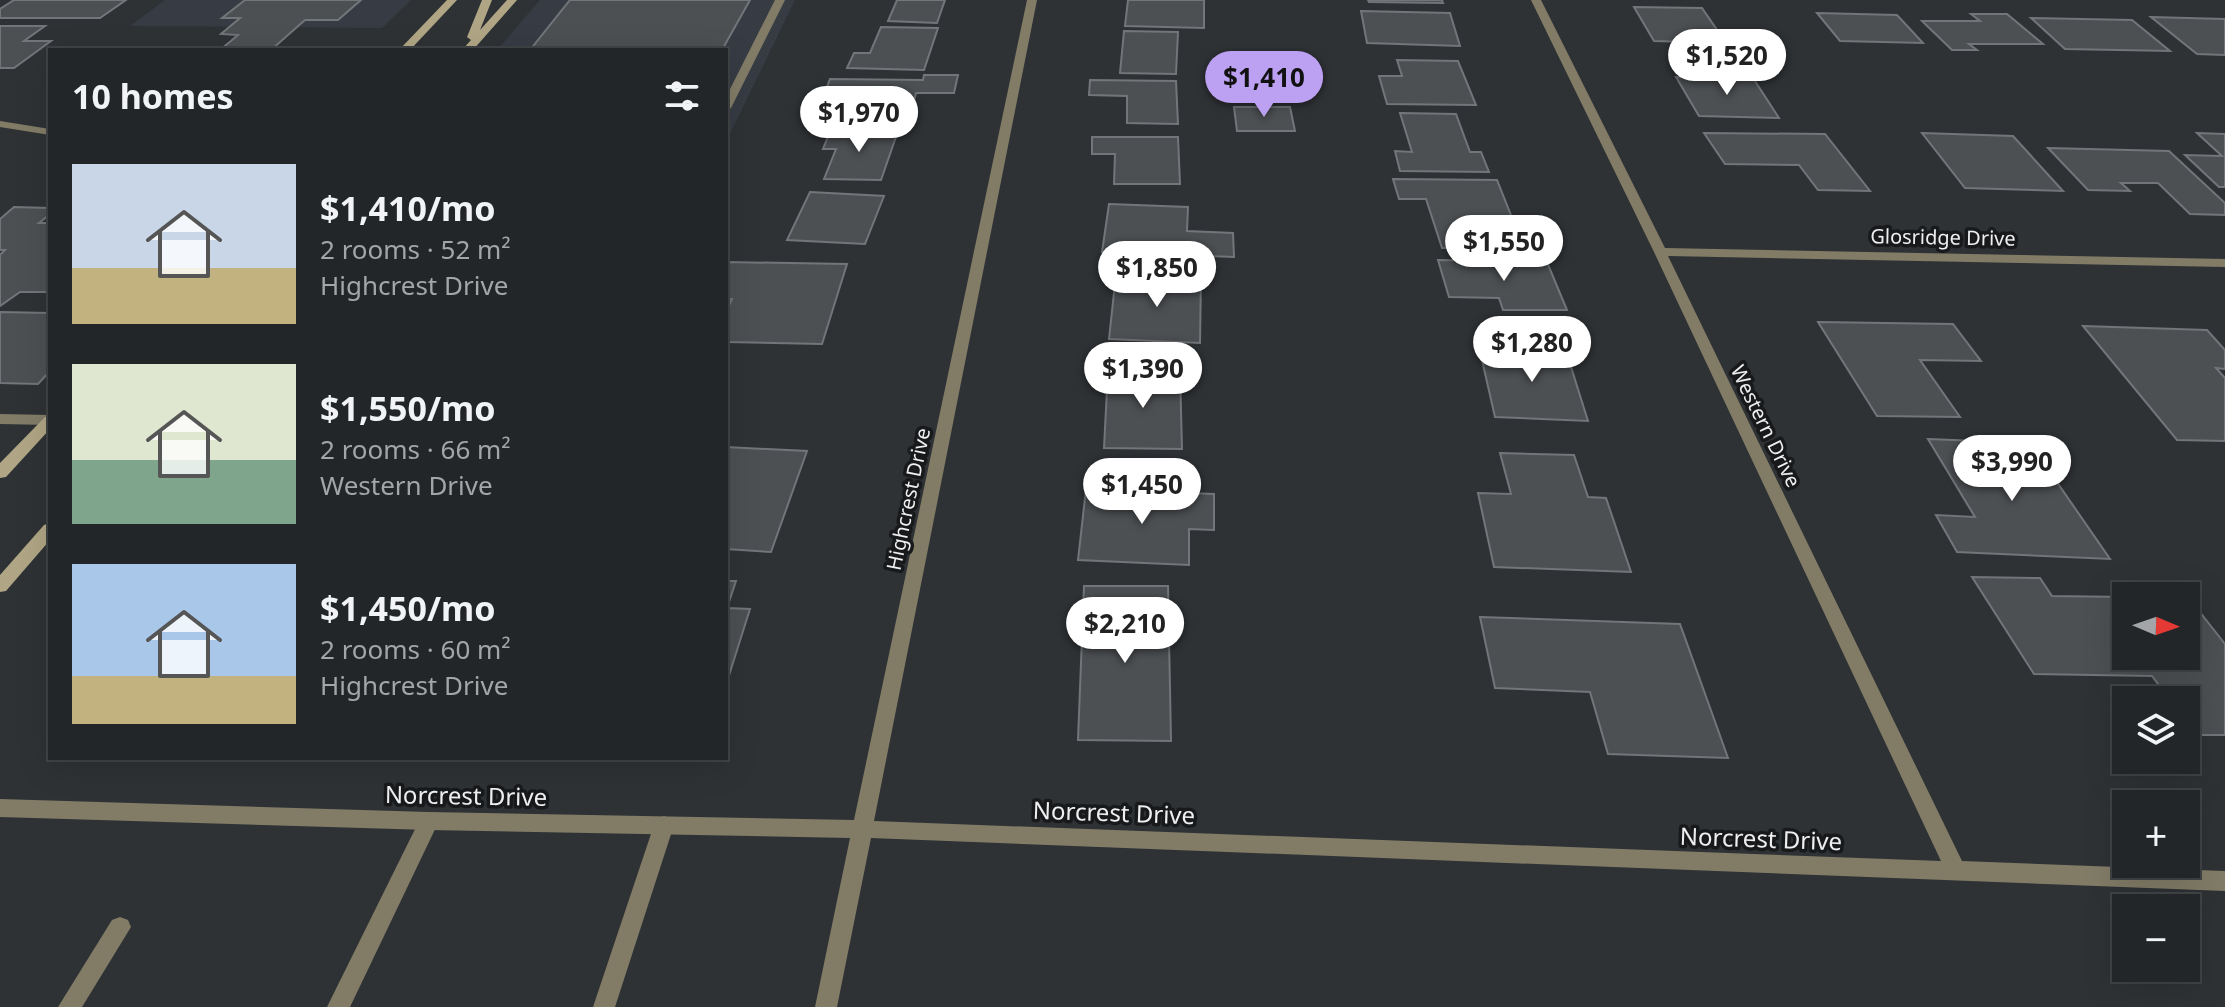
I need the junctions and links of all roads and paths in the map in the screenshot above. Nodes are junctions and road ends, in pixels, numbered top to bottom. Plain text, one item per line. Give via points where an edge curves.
1 (452, 0) edge
2 (487, 0) edge
3 (512, 0) edge
4 (780, 0) edge
5 (1032, 0) edge
6 (1536, 0) edge
7 (406, 48) edge
8 (468, 48) edge
9 (469, 48) edge
10 (728, 104) edge
11 (0, 124) edge
12 (48, 132) edge
13 (1660, 252) junction
14 (2225, 263) edge
15 (0, 419) edge
16 (48, 420) edge
17 (48, 422) edge
18 (0, 473) edge
19 (48, 531) edge
20 (0, 586) edge
21 (0, 808) edge
22 (429, 821) junction
23 (664, 825) junction
24 (860, 829) junction
25 (1956, 871) junction
26 (2225, 881) edge
27 (120, 927) dead end
28 (69, 1007) edge
29 (338, 1007) edge
30 (604, 1007) edge
31 (826, 1007) edge

1 - 7 main road
2 - 8 main road
3 - 9 main road
4 - 10 street
5 - 24 street, Highcrest Drive
6 - 13 street, Western Drive
11 - 12 street
13 - 14 street, Glosridge Drive
13 - 25 street, Western Drive
15 - 16 street
17 - 18 main road
19 - 20 main road
21 - 22 street, Norcrest Drive
22 - 23 street, Norcrest Drive
22 - 29 street
23 - 24 street, Norcrest Drive
23 - 30 street
24 - 25 street, Norcrest Drive
24 - 31 street, Highcrest Drive
25 - 26 street, Norcrest Drive
27 - 28 street

